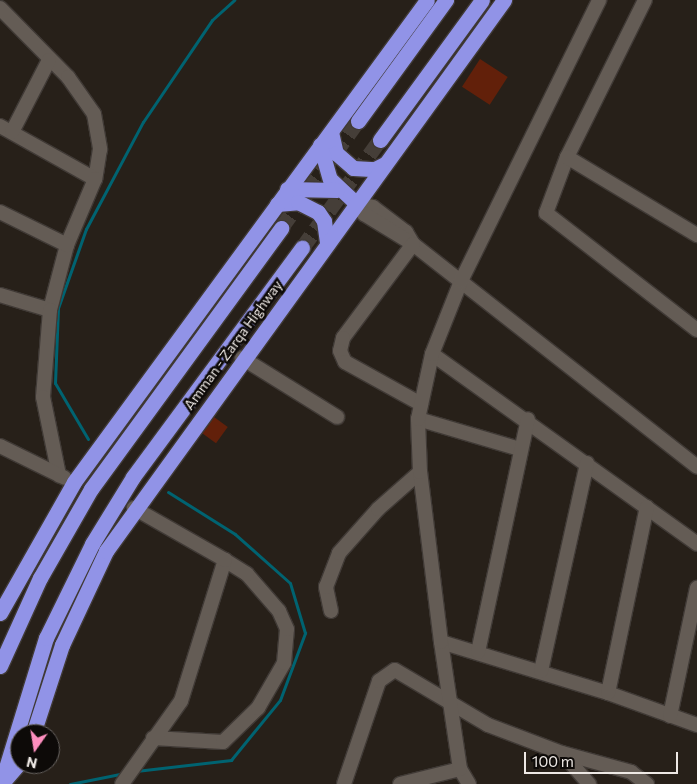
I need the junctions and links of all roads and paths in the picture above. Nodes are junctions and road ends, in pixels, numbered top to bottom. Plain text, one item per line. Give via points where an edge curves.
1 (427, 0) edge
2 (446, 0) edge
3 (482, 0) edge
4 (504, 0) edge
5 (599, 0) edge
6 (645, 0) edge
7 (0, 8) edge
8 (49, 60) junction
9 (358, 120) tunnel mouth
10 (6, 129) edge
11 (331, 132) junction
12 (380, 140) tunnel mouth
13 (320, 145) junction
14 (568, 157) junction
15 (385, 164) junction
16 (95, 179) junction
17 (288, 189) junction
18 (337, 190) junction
19 (356, 203) junction
20 (277, 204) junction
21 (0, 212) edge
22 (281, 228) tunnel mouth
23 (697, 235) edge
24 (327, 243) junction
25 (413, 244) junction
26 (67, 245) junction
27 (302, 248) tunnel mouth
28 (461, 281) junction
29 (0, 295) edge
30 (50, 310) junction
31 (697, 330) edge
32 (432, 354) junction
33 (242, 358) junction
34 (421, 404) junction
35 (337, 417) dead end
36 (418, 419) junction
37 (528, 419) junction
38 (0, 446) edge
39 (520, 449) junction
40 (587, 463) junction
41 (697, 467) edge
42 (420, 472) junction
43 (59, 476) junction
44 (74, 482) junction
45 (647, 507) junction
46 (134, 508) junction
47 (697, 544) edge
48 (225, 560) junction
49 (697, 588) edge
50 (331, 611) dead end
51 (0, 613) edge
52 (0, 617) edge
53 (17, 625) junction
54 (46, 638) junction
55 (441, 642) junction
56 (62, 645) junction
57 (478, 652) junction
58 (0, 666) edge
59 (541, 671) junction
60 (608, 693) junction
61 (451, 704) junction
62 (670, 716) junction
63 (36, 724) edge
64 (697, 725) edge
65 (153, 738) junction
66 (562, 754) junction
67 (460, 769) junction
68 (10, 774) edge
69 (1, 784) edge
70 (122, 784) edge
71 (344, 784) edge
72 (400, 784) edge
73 (468, 784) edge
74 (589, 784) edge
75 (647, 784) edge

1 - 11 highway
2 - 9 highway
3 - 12 highway
4 - 15 highway, Amman - Zarqa Highway
5 - 28 street
6 - 14 street
7 - 8 street
8 - 10 street
8 - 16 street via 94,114 100,149
10 - 16 street
11 - 13 highway
11 - 15 highway via 336,153 353,168 375,169
13 - 17 highway
13 - 18 highway
14 - 23 street
14 - 31 street via 547,205 548,216
15 - 19 highway, Amman - Zarqa Highway
16 - 26 street
17 - 18 highway
17 - 20 highway
18 - 19 highway
19 - 24 highway, Amman - Zarqa Highway
19 - 25 street via 367,216
20 - 24 highway via 298,202 318,212 326,227
20 - 44 highway
21 - 26 street
22 - 53 highway via 91,490
24 - 33 highway, Amman - Zarqa Highway
25 - 28 street
25 - 34 street via 343,338 340,351 350,365
26 - 30 street
27 - 54 highway, Amman - Zarqa Highway via 133,477 92,544
28 - 32 street
28 - 41 street
29 - 30 street
30 - 43 street via 43,397
32 - 34 street
32 - 37 street
33 - 35 street
33 - 46 highway, Amman - Zarqa Highway
34 - 36 street
36 - 39 street
36 - 42 street
37 - 39 street
37 - 40 street
38 - 43 street
39 - 57 street
40 - 45 street
40 - 59 street
42 - 50 street via 378,509 339,553 326,587
42 - 55 street
43 - 44 street
44 - 51 highway
45 - 47 street
45 - 60 street
46 - 48 street
46 - 56 highway, Amman - Zarqa Highway via 106,551
48 - 65 street via 183,695
48 - 65 street via 247,574 279,611 287,629 284,663 258,708 223,742
49 - 62 street
52 - 53 highway
53 - 58 highway
54 - 56 highway
54 - 69 highway, Amman - Zarqa Highway
55 - 57 street
55 - 61 street
56 - 63 highway, Amman - Zarqa Highway
57 - 59 street
59 - 60 street
60 - 62 street
61 - 66 street via 496,729
61 - 67 street
61 - 71 street via 400,672 383,676
62 - 64 street
65 - 70 street
66 - 74 street
66 - 75 street via 631,772
67 - 72 street
67 - 73 street
68 - 69 highway, Amman - Zarqa Highway

